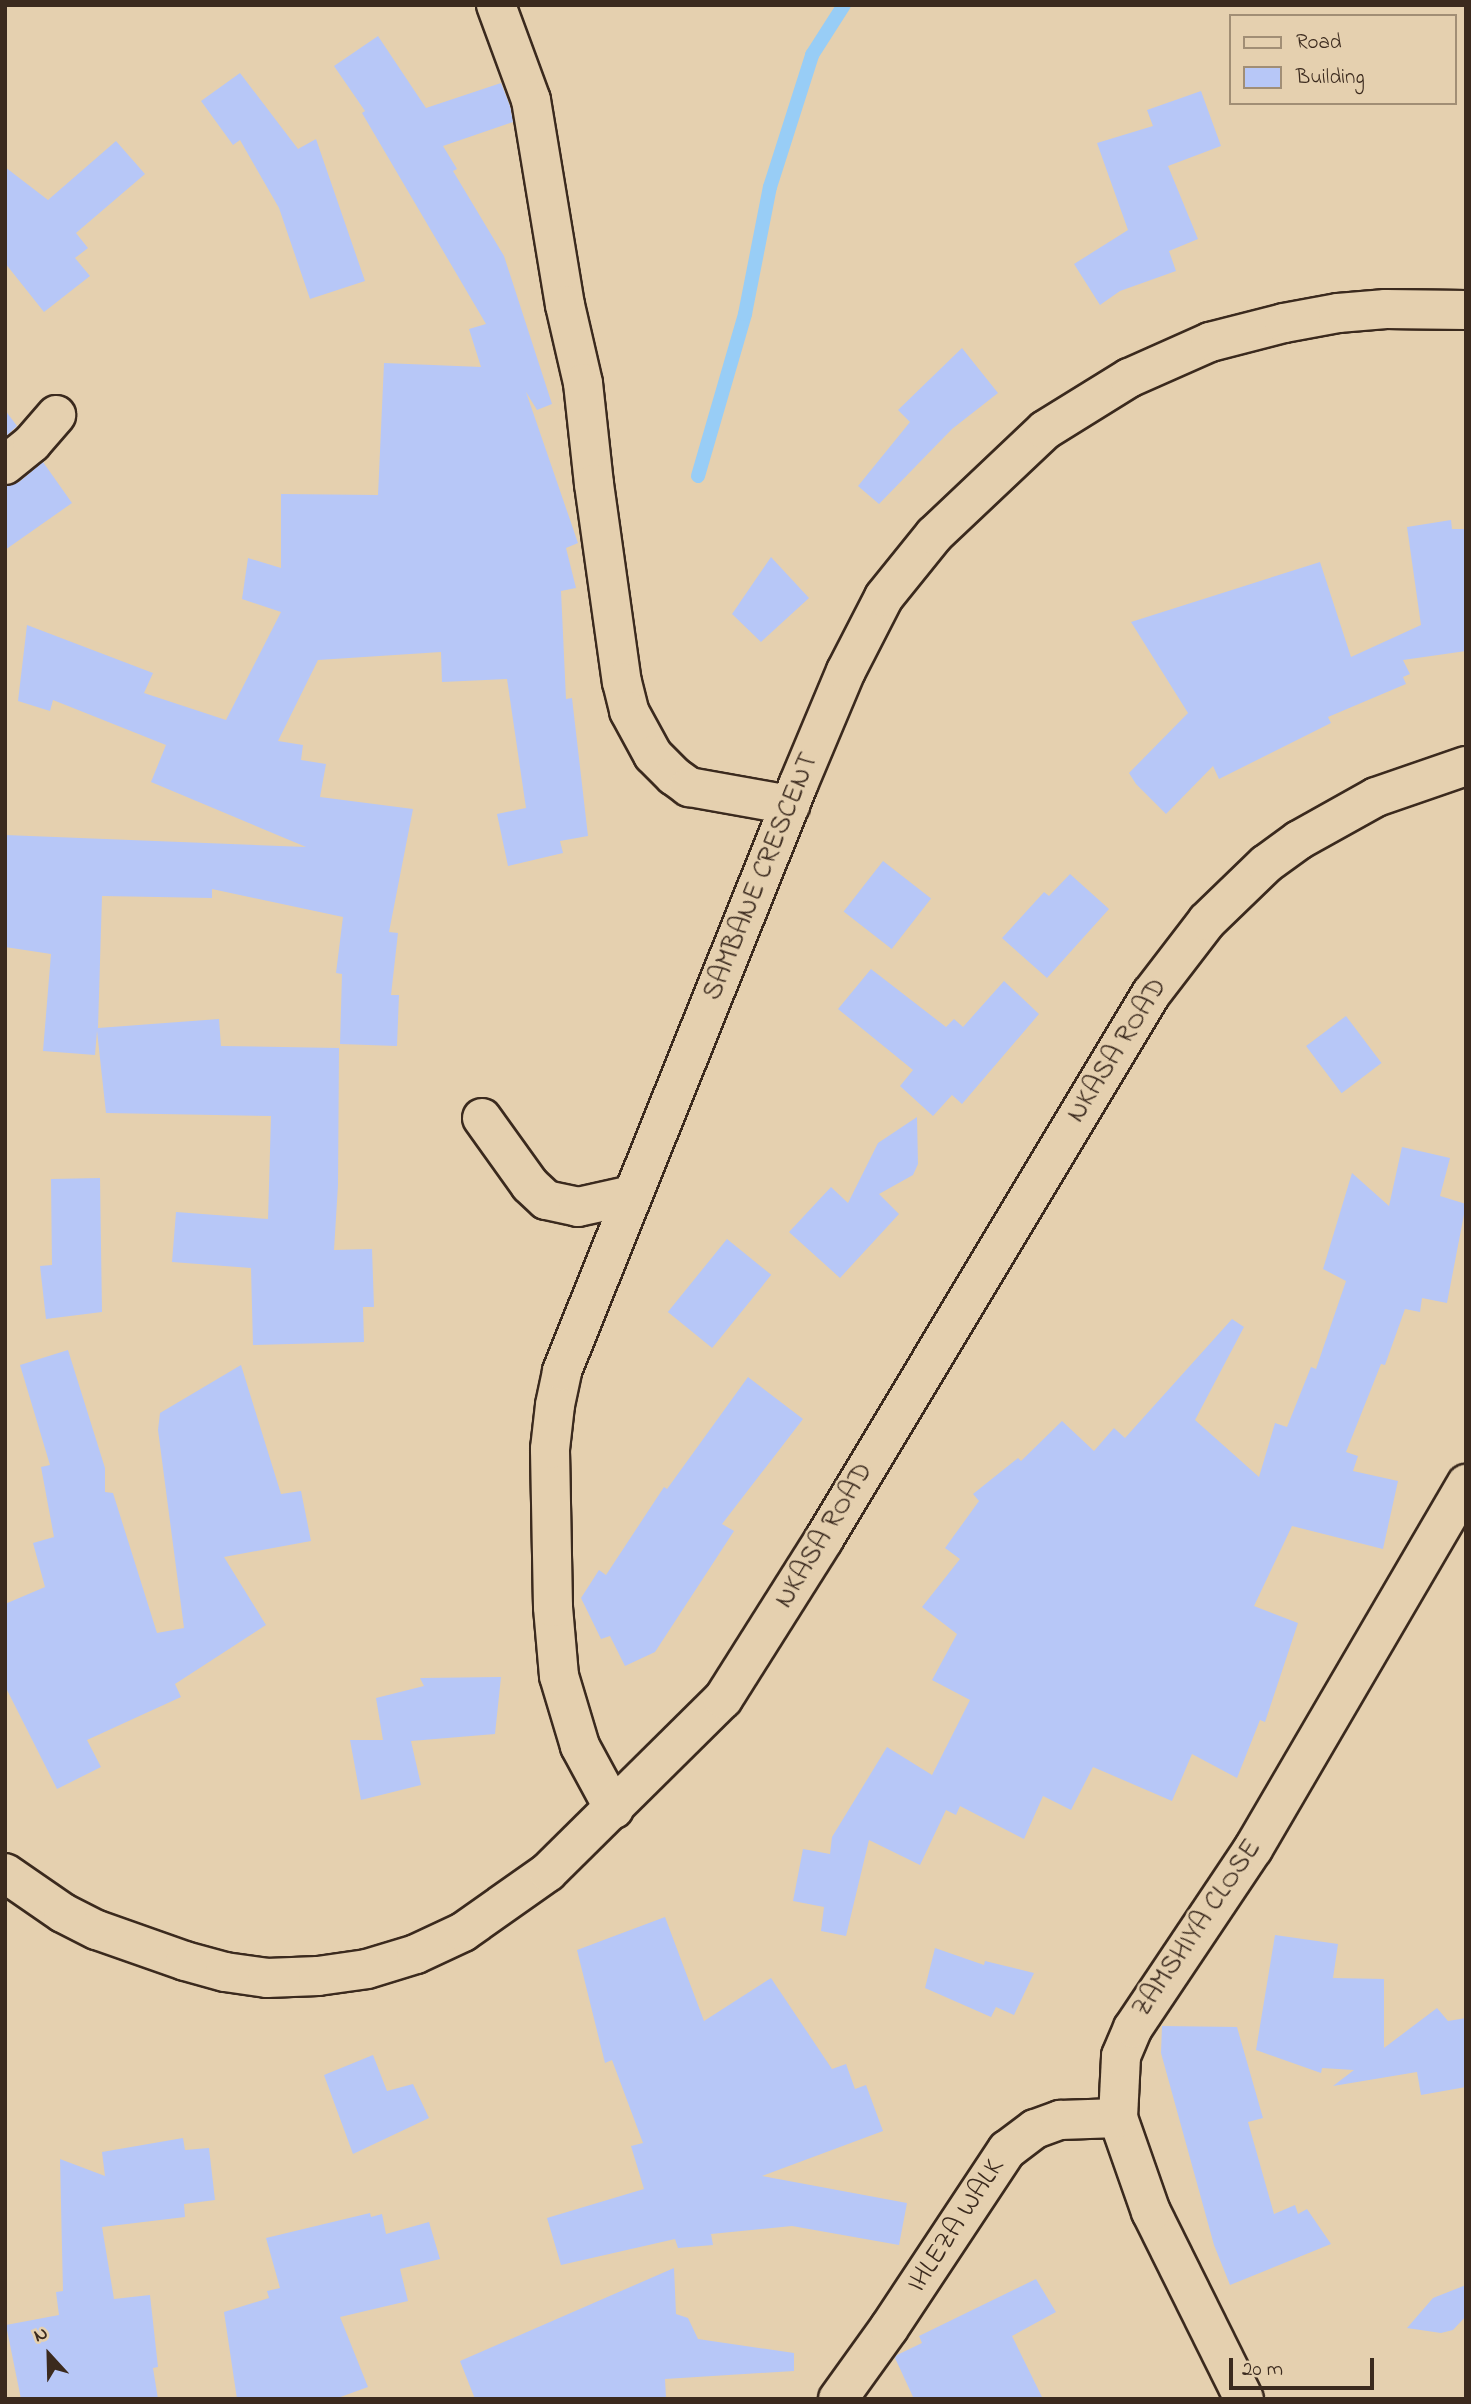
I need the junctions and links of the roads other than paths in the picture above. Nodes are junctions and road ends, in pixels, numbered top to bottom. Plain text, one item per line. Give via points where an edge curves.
1 (496, 5) edge
2 (1466, 310) edge
3 (56, 415) dead end
4 (5, 465) edge
5 (1466, 766) edge
6 (790, 805) junction
7 (482, 1118) dead end
8 (632, 1195) junction
9 (1466, 1484) edge
10 (614, 1809) junction
11 (5, 1873) edge
12 (1118, 2118) junction
13 (838, 2399) edge
14 (1244, 2399) edge

1 - 6 street via 531,100 565,305 583,383 629,711 653,755 689,787
2 - 6 street, SAMBANE CRESCENT via 1338,313 1210,342 1129,378 1045,430 934,535 884,597 846,671
3 - 4 street
5 - 10 street, NKASA ROAD via 1376,797 1299,840 1232,895 1180,953 749,1660 723,1699
6 - 8 street, SAMBANE CRESCENT
7 - 8 street via 546,1200 578,1207
8 - 10 street, SAMBANE CRESCENT via 562,1371 550,1448 559,1676 580,1746
9 - 12 street, ZAMSHIYA CLOSE via 1253,1849 1124,2043 1117,2083
10 - 11 street, NKASA ROAD via 548,1872 463,1932 368,1969 318,1976 267,1978 135,1945 62,1913
12 - 13 street, IHLEZA WALK via 1060,2120 1035,2129 1007,2150
12 - 14 street, ZAMSHIYA CLOSE via 1151,2211

